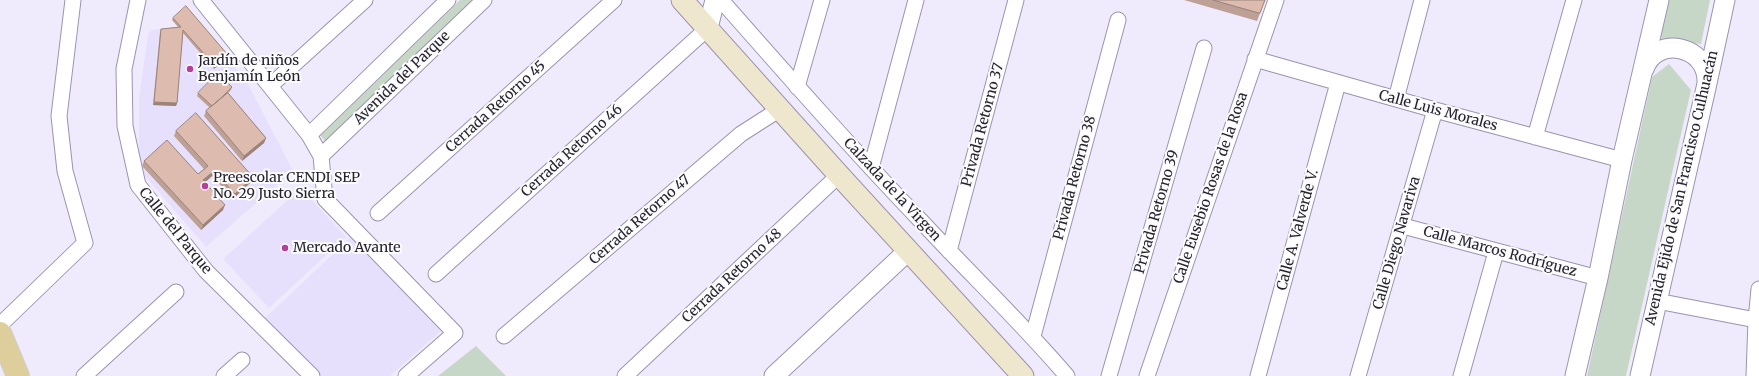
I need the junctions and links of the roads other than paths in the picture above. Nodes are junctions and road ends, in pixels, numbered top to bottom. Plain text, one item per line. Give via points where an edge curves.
1 (73, 0) edge
2 (138, 0) edge
3 (201, 0) edge
4 (365, 0) edge
5 (448, 0) edge
6 (484, 0) edge
7 (614, 0) edge
8 (682, 0) edge
9 (715, 0) edge
10 (721, 0) edge
11 (822, 0) edge
12 (916, 0) edge
13 (1016, 0) edge
14 (1276, 0) edge
15 (1422, 0) edge
16 (1574, 0) edge
17 (1659, 0) edge
18 (1725, 0) edge
19 (1118, 20) dead end
20 (708, 28) junction
21 (1204, 48) dead end
22 (1255, 59) junction
23 (1643, 73) junction
24 (1338, 83) junction
25 (270, 86) junction
26 (798, 87) junction
27 (1706, 88) junction
28 (1396, 99) junction
29 (780, 109) junction
30 (1435, 110) junction
31 (309, 135) junction
32 (1535, 137) junction
33 (321, 156) junction
34 (1622, 160) junction
35 (871, 168) junction
36 (839, 175) junction
37 (378, 213) dead end
38 (1403, 226) junction
39 (908, 251) junction
40 (949, 251) junction
41 (1496, 252) junction
42 (436, 274) dead end
43 (1598, 278) junction
44 (1759, 289) edge
45 (176, 292) dead end
46 (1657, 301) junction
47 (1756, 320) junction
48 (0, 325) edge
49 (0, 333) edge
50 (504, 336) dead end
51 (1033, 336) junction
52 (242, 360) dead end
53 (1014, 373) edge
54 (18, 376) edge
55 (84, 376) edge
56 (224, 376) edge
57 (312, 376) edge
58 (406, 376) edge
59 (624, 376) edge
60 (774, 376) edge
61 (1067, 376) edge
62 (1109, 376) edge
63 (1147, 376) edge
64 (1258, 376) edge
65 (1358, 376) edge
66 (1460, 376) edge
67 (1574, 376) edge
68 (1640, 376) edge
69 (1754, 376) edge

1 - 48 street via 59,116 65,170 85,243
2 - 57 street, Calle del Parque via 124,68 125,126 138,185 206,271
3 - 25 street
4 - 25 street
5 - 31 street, Avenida del Parque
6 - 33 street, Avenida del Parque
7 - 37 street, Cerrada Retorno 45
8 - 20 main road, Calzada de la Virgen
9 - 20 street
10 - 26 street, Calzada de la Virgen
11 - 26 street
12 - 35 street
13 - 40 street, Privada Retorno 37
14 - 22 street, Calle Eusebio Rosas de la Rosa
15 - 28 street
16 - 32 street
17 - 23 street
18 - 27 street, Avenida Ejido de San Francisco Culhuacán
19 - 51 street, Privada Retorno 38
20 - 29 main road, Calzada de la Virgen
20 - 42 street, Cerrada Retorno 46
21 - 62 street, Privada Retorno 39
22 - 24 street, Calle Luis Morales
22 - 63 street, Calle Eusebio Rosas de la Rosa
23 - 27 street via 1654,55 1666,48 1681,48 1695,54 1700,60 1706,73
23 - 34 street
24 - 28 street, Calle Luis Morales
24 - 64 street, Calle A. Valverde V.
25 - 31 street
26 - 35 street, Calzada de la Virgen
27 - 46 street, Avenida Ejido de San Francisco Culhuacán
28 - 30 street, Calle Luis Morales
29 - 36 main road, Calzada de la Virgen
29 - 50 street, Cerrada Retorno 47 via 740,134
30 - 32 street, Calle Luis Morales
30 - 38 street, Calle Diego Navariva
31 - 33 street
32 - 34 street, Calle Luis Morales
33 - 58 street via 325,199 455,333
34 - 43 street
35 - 40 street, Calzada de la Virgen
36 - 39 main road, Calzada de la Virgen
36 - 59 street, Cerrada Retorno 48
38 - 41 street, Calle Marcos Rodríguez
38 - 65 street, Calle Diego Navariva
39 - 53 main road, Calzada de la Virgen
39 - 60 street
40 - 51 street, Calzada de la Virgen
41 - 43 street, Calle Marcos Rodríguez
41 - 66 street
43 - 67 street
44 - 47 street
45 - 55 street
46 - 47 street
46 - 68 street, Avenida Ejido de San Francisco Culhuacán
47 - 69 street
49 - 54 main road
51 - 61 street, Calzada de la Virgen
52 - 56 street

